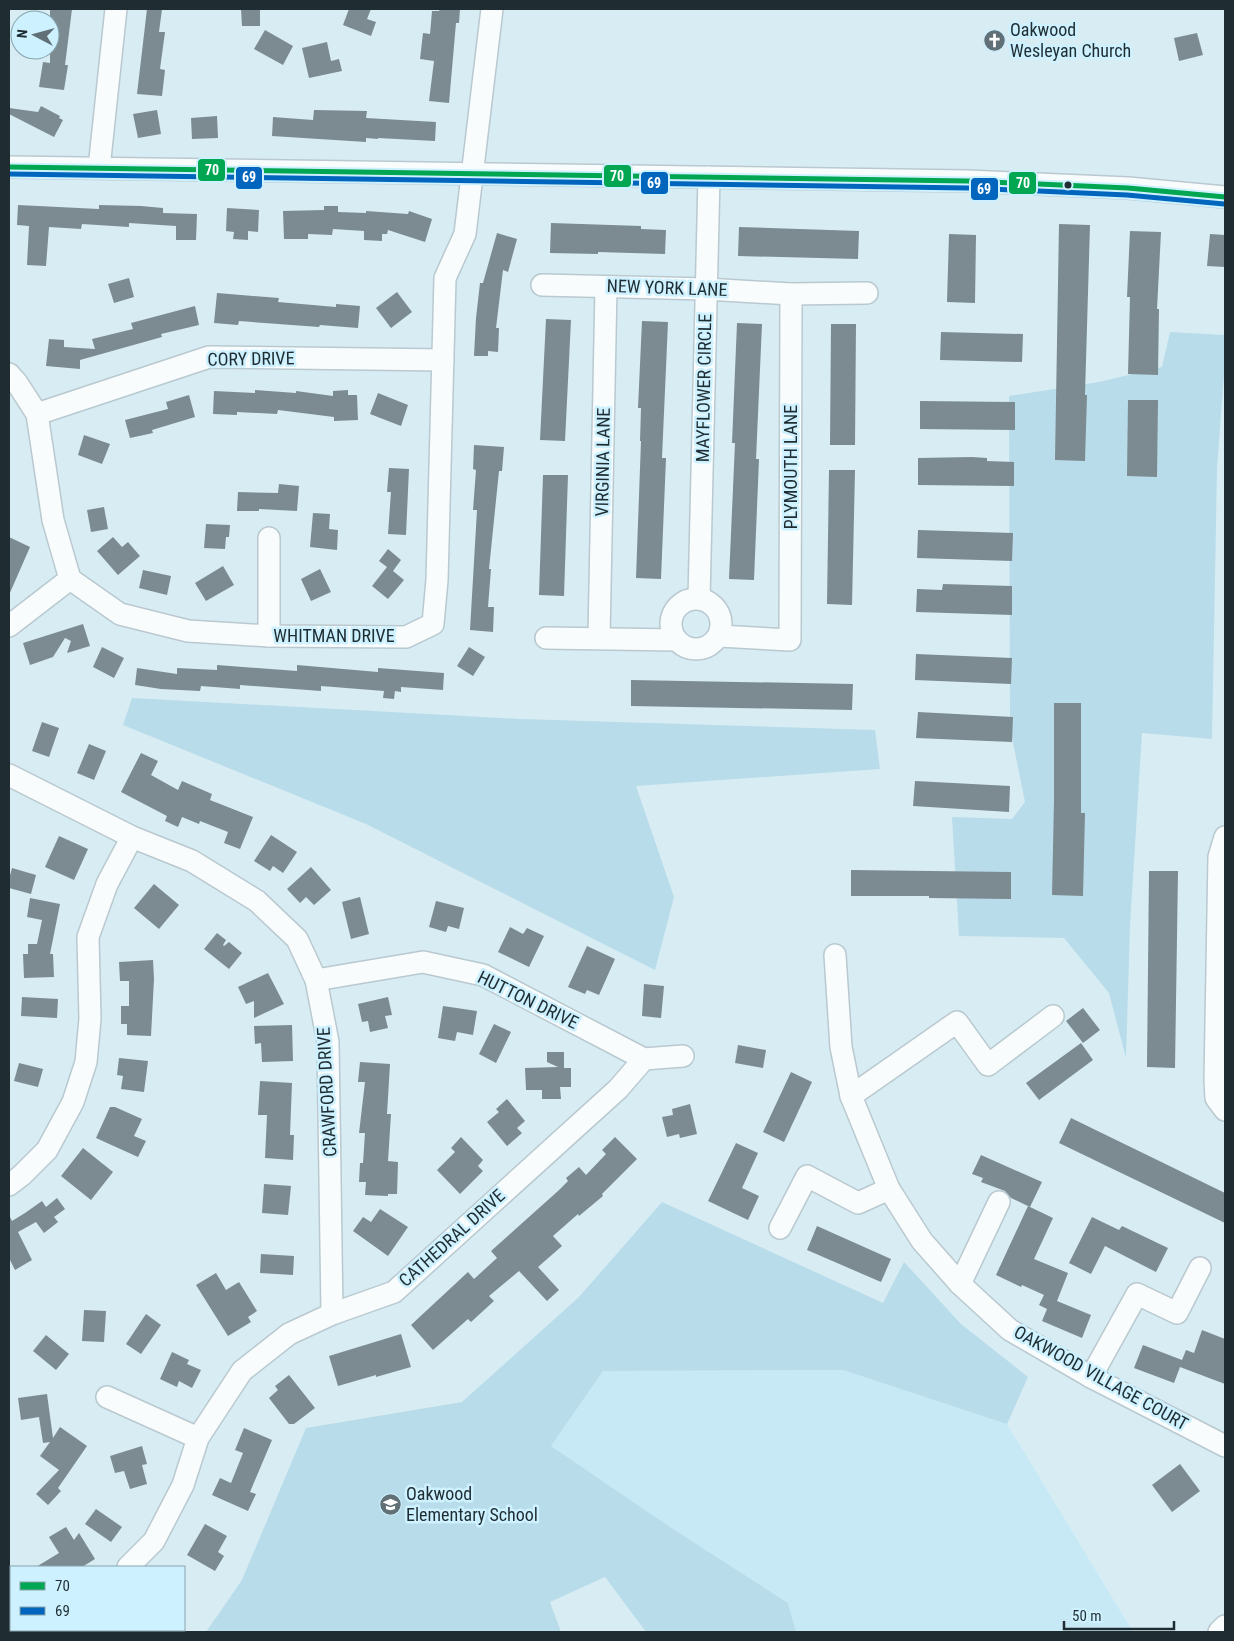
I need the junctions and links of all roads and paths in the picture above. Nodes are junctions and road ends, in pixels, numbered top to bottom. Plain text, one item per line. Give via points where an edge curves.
1 (116, 9) edge
2 (492, 9) edge
3 (9, 167) edge
4 (99, 168) junction
5 (473, 175) junction
6 (709, 177) junction
7 (1225, 197) edge
8 (542, 285) dead end
9 (606, 287) junction
10 (706, 289) junction
11 (868, 293) dead end
12 (792, 294) junction
13 (443, 360) junction
14 (9, 374) edge
15 (37, 414) junction
16 (269, 538) dead end
17 (70, 579) junction
18 (699, 599) junction
19 (9, 626) edge
20 (269, 636) junction
21 (719, 636) junction
22 (599, 637) junction
23 (546, 638) dead end
24 (676, 640) junction
25 (9, 775) edge
26 (132, 837) junction
27 (1225, 837) edge
28 (835, 955) dead end
29 (316, 980) junction
30 (1053, 1016) dead end
31 (683, 1056) dead end
32 (644, 1059) junction
33 (851, 1096) junction
34 (1225, 1110) edge
35 (9, 1185) edge
36 (889, 1189) junction
37 (999, 1202) dead end
38 (780, 1228) dead end
39 (1200, 1268) dead end
40 (960, 1284) junction
41 (332, 1314) junction
42 (1091, 1377) junction
43 (107, 1396) dead end
44 (198, 1438) junction
45 (1225, 1446) edge
46 (129, 1566) edge
47 (1225, 1626) edge
48 (1219, 1632) edge

1 - 4 street
2 - 5 street, WHITMAN DRIVE
3 - 4 street
4 - 5 street
5 - 6 street
5 - 13 street, WHITMAN DRIVE via 465,234 445,278
6 - 7 street via 968,181 1128,188
6 - 10 street, MAYFLOWER CIRCLE
8 - 9 street, NEW YORK LANE
9 - 10 street, NEW YORK LANE
9 - 22 street, VIRGINIA LANE
10 - 12 street, NEW YORK LANE
10 - 18 street, MAYFLOWER CIRCLE
11 - 12 street, NEW YORK LANE
12 - 21 street, PLYMOUTH LANE via 790,640
13 - 15 street, CORY DRIVE via 209,357
13 - 20 street, WHITMAN DRIVE via 437,580 432,624 406,636
14 - 15 street
15 - 17 street via 53,520
16 - 20 street
17 - 19 street
17 - 20 street, WHITMAN DRIVE via 120,614 188,631
18 - 21 street via 716,608 721,617
18 - 24 street via 684,602 674,612 671,622
21 - 24 street via 713,644 694,650
22 - 23 street
22 - 24 street
25 - 26 street, CRAWFORD DRIVE
26 - 29 street, CRAWFORD DRIVE via 192,861 257,901 297,939
26 - 35 street via 107,884 88,937 90,1019 87,1053 73,1102 47,1150
27 - 34 street via 1219,857 1215,1081 1216,1098
28 - 33 street, OAKWOOD VILLAGE COURT via 840,1047
29 - 32 street, HUTTON DRIVE via 423,962 483,975
29 - 41 street, CRAWFORD DRIVE via 328,1042
30 - 33 street via 988,1064 957,1022
31 - 32 street
32 - 41 street, CATHEDRAL DRIVE via 618,1089 394,1292
33 - 36 street, OAKWOOD VILLAGE COURT
36 - 38 street via 858,1204 807,1176
36 - 40 street, OAKWOOD VILLAGE COURT via 922,1241
37 - 40 street
39 - 42 street via 1178,1313 1137,1294
40 - 42 street, OAKWOOD VILLAGE COURT via 1010,1330
41 - 44 street, CATHEDRAL DRIVE via 289,1334 242,1371
42 - 45 street, OAKWOOD VILLAGE COURT
43 - 44 street
44 - 46 street, CATHEDRAL DRIVE via 183,1485 154,1541
47 - 48 street

